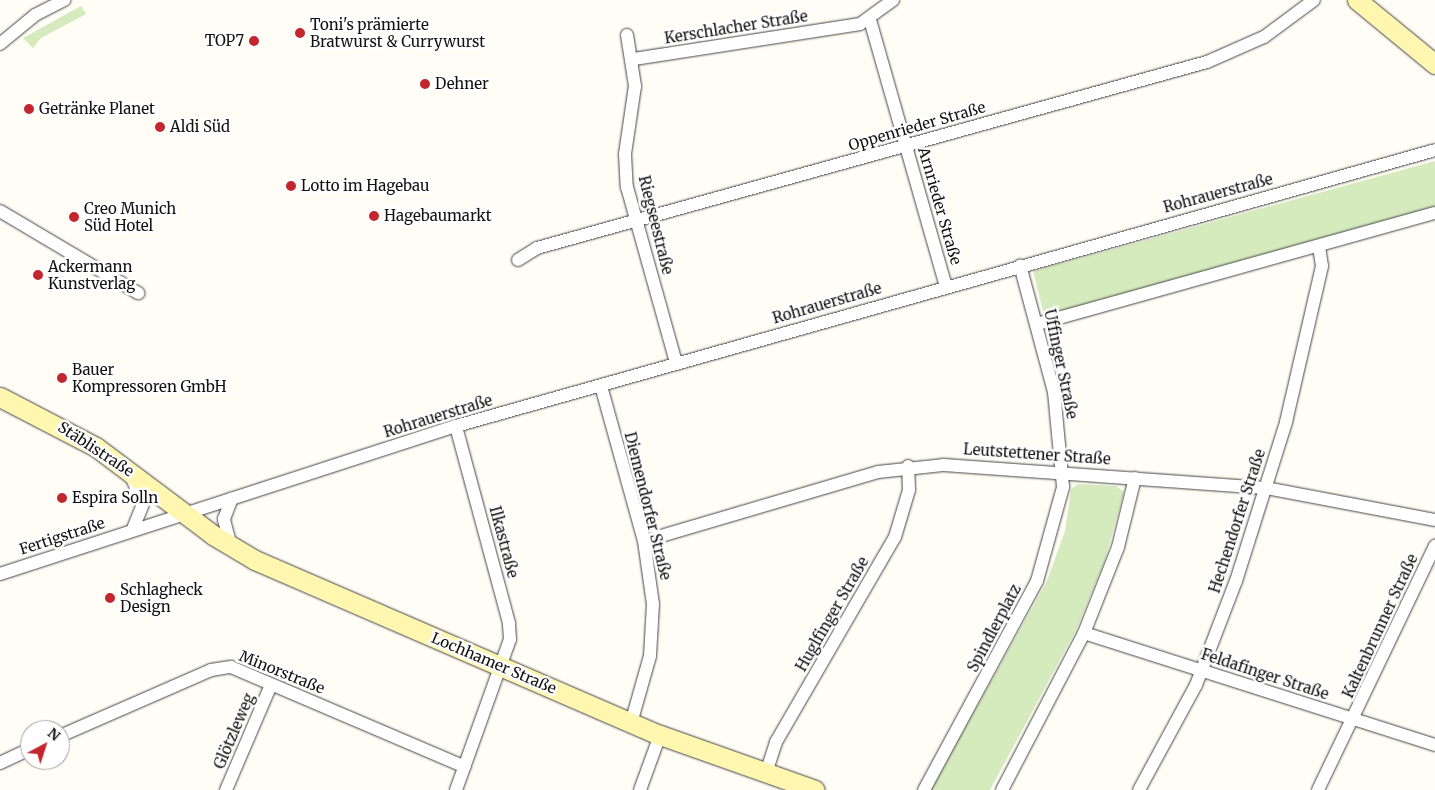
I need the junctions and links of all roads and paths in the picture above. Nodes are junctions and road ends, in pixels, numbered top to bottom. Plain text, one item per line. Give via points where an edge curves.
1 (64, 0) edge
2 (893, 0) edge
3 (1314, 0) edge
4 (1357, 0) edge
5 (870, 20) junction
6 (627, 35) dead end
7 (0, 44) edge
8 (634, 59) junction
9 (1435, 64) edge
10 (906, 146) junction
11 (1435, 150) edge
12 (0, 211) edge
13 (1435, 213) edge
14 (636, 221) junction
15 (1319, 248) junction
16 (518, 260) dead end
17 (1020, 265) junction
18 (946, 286) junction
19 (138, 293) dead end
20 (1038, 324) junction
21 (676, 363) junction
22 (602, 386) junction
23 (0, 397) edge
24 (456, 426) junction
25 (908, 466) junction
26 (126, 468) junction
27 (1065, 471) junction
28 (1135, 478) junction
29 (1266, 488) junction
30 (232, 498) junction
31 (185, 513) junction
32 (1435, 520) edge
33 (134, 530) junction
34 (644, 541) junction
35 (231, 546) junction
36 (1435, 546) edge
37 (0, 574) edge
38 (1084, 633) junction
39 (502, 666) junction
40 (1202, 671) junction
41 (271, 685) junction
42 (1355, 720) junction
43 (631, 723) junction
44 (70, 732) edge
45 (660, 735) junction
46 (1435, 745) edge
47 (20, 754) edge
48 (0, 763) edge
49 (465, 767) junction
50 (766, 773) junction
51 (226, 790) edge
52 (456, 790) edge
53 (640, 790) edge
54 (815, 790) edge
55 (924, 790) edge
56 (1002, 790) edge
57 (1140, 790) edge
58 (1318, 790) edge

1 - 7 street via 35,15
2 - 5 street
3 - 10 street, Oppenrieder Straße via 1264,37 1206,62
4 - 9 main road
5 - 8 street, Kerschlacher Straße
5 - 10 street, Arnrieder Straße
6 - 8 street, Riegseestraße
8 - 14 street, Riegseestraße via 625,154 626,187
10 - 14 street, Oppenrieder Straße
10 - 18 street, Arnrieder Straße
11 - 17 street, Rohrauerstraße
12 - 19 street
13 - 15 street
14 - 16 street, Oppenrieder Straße via 537,248
14 - 21 street, Riegseestraße
15 - 20 street
15 - 29 street, Hechendorfer Straße via 1322,266
17 - 18 street, Rohrauerstraße
17 - 20 street, Uffinger Straße
18 - 21 street, Rohrauerstraße
20 - 27 street, Uffinger Straße via 1054,392
21 - 22 street, Rohrauerstraße
22 - 24 street, Rohrauerstraße
22 - 34 street, Diemendorfer Straße
23 - 26 main road, Stäblistraße via 45,417
24 - 30 street, Rohrauerstraße
24 - 39 street, Ilkastraße via 510,623
25 - 27 street, Leutstettener Straße
25 - 34 street, Leutstettener Straße
25 - 50 street, Huglfinger Straße via 909,490 895,537 776,742
26 - 31 main road, Stäblistraße
26 - 33 street via 142,504
27 - 28 street, Leutstettener Straße
27 - 55 street, Spindlerplatz via 1058,513 1037,581
28 - 29 street, Leutstettener Straße
28 - 38 street via 1118,547
29 - 32 street, Leutstettener Straße
29 - 40 street, Hechendorfer Straße
30 - 31 street, Rohrauerstraße
30 - 35 street via 224,519
31 - 33 street, Fertigstraße
31 - 35 main road, Lochhamer Straße
33 - 37 street, Fertigstraße
34 - 43 street, Diemendorfer Straße via 653,629
35 - 39 main road, Lochhamer Straße
36 - 42 street, Kaltenbrunner Straße
38 - 40 street, Feldafinger Straße
38 - 56 street
39 - 43 main road, Lochhamer Straße
39 - 49 street, Ilkastraße
40 - 42 street, Feldafinger Straße
40 - 57 street, Hechendorfer Straße
41 - 44 street, Minorstraße via 222,667
41 - 49 street, Minorstraße
41 - 51 street, Glötzleweg
42 - 46 street, Feldafinger Straße
42 - 58 street, Kaltenbrunner Straße
43 - 45 main road, Lochhamer Straße
45 - 50 main road, Lochhamer Straße
45 - 53 street
47 - 48 street
49 - 52 street, Ilkastraße
50 - 54 main road, Lochhamer Straße

